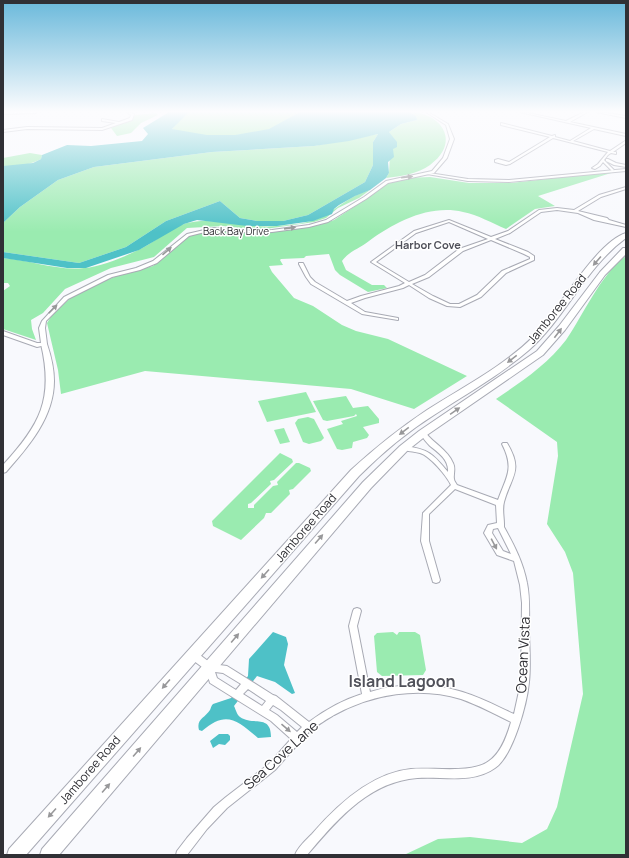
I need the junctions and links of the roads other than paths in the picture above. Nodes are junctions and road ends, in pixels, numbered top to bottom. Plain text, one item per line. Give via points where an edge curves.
1 (447, 152) edge
2 (528, 152) edge
3 (614, 152) joint
4 (603, 160) junction
5 (607, 160) junction
6 (509, 163) dead end
7 (626, 166) edge
8 (594, 168) junction
9 (610, 168) junction
10 (626, 170) edge
11 (429, 174) junction
12 (548, 178) junction
13 (626, 188) edge
14 (577, 212) junction
15 (626, 226) edge
16 (626, 235) edge
17 (492, 238) junction
18 (626, 250) edge
19 (301, 264) dead end
20 (409, 284) junction
21 (347, 303) junction
22 (396, 319) dead end
23 (3, 333) edge
24 (44, 344) junction
25 (423, 433) junction
26 (505, 444) dead end
27 (404, 448) junction
28 (442, 451) junction
29 (433, 456) junction
30 (3, 470) edge
31 (451, 477) junction
32 (454, 486) junction
33 (500, 504) junction
34 (500, 524) junction
35 (517, 559) junction
36 (436, 580) dead end
37 (357, 611) dead end
38 (192, 655) junction
39 (210, 668) junction
40 (247, 683) junction
41 (237, 695) junction
42 (367, 696) junction
43 (273, 699) junction
44 (262, 711) junction
45 (516, 720) junction
46 (308, 727) junction
47 (298, 739) junction
48 (15, 855) edge
49 (48, 855) edge
50 (181, 855) edge
51 (300, 855) edge

1 - 11 street via 436,169
2 - 6 street
3 - 4 street
3 - 5 street
4 - 8 street
4 - 9 street
5 - 7 street
5 - 9 street
7 - 9 street
8 - 9 street
8 - 12 street
9 - 10 street
9 - 12 street
11 - 12 street via 477,181
24 -> 11 street, Back Bay Drive via 44,321 66,298 103,279 155,262 188,234 209,229 264,231 316,224 336,216 387,182
13 - 14 street via 600,196
14 - 15 street
14 - 17 street via 557,209 540,211 516,228
16 -> 38 main road, Jamboree Road via 594,263 528,347 416,422 380,449 355,473
17 - 20 street via 461,250 432,273
17 - 20 street via 449,221 415,232 373,262
17 - 20 street via 530,255 532,260 504,272 485,292 460,306 449,305
25 -> 18 main road, Jamboree Road via 544,349 606,268
19 - 21 street via 313,283
20 - 21 street
21 - 22 street via 364,313
23 - 24 street via 37,345
24 - 30 street, Back Bay Drive via 50,360 50,394 42,417 31,436
25 - 27 main road, Jamboree Road
25 - 28 street via 426,440
26 - 33 street, Ocean Vista via 512,454 513,462 508,487
27 - 29 street via 422,450
39 -> 27 main road, Jamboree Road via 367,485
28 - 29 street
28 - 31 street via 447,456 453,472
29 - 31 street
31 - 32 street
32 - 33 street
32 - 36 street via 426,513 425,541
33 - 34 street, Ocean Vista
34 - 35 street, Ocean Vista
34 -> 35 street via 490,527 488,533 500,553
35 - 45 street, Ocean Vista via 525,588 525,683
37 - 42 street via 353,626
38 - 39 street
38 -> 48 main road, Jamboree Road
39 - 40 street via 224,669
39 - 41 street via 213,680
49 -> 39 main road, Jamboree Road
40 - 41 street
40 - 43 street
41 - 44 street
42 - 45 street, Sea Cove Lane via 401,689 425,689 453,694
42 - 46 street, Sea Cove Lane via 332,712
43 - 44 street
43 - 46 street
44 -> 47 street
45 - 51 street, Ocean Vista via 502,753 492,765 476,772 409,774 369,789 332,818
46 - 47 street, Sea Cove Lane
47 - 50 street, Sea Cove Lane via 272,767 227,801

